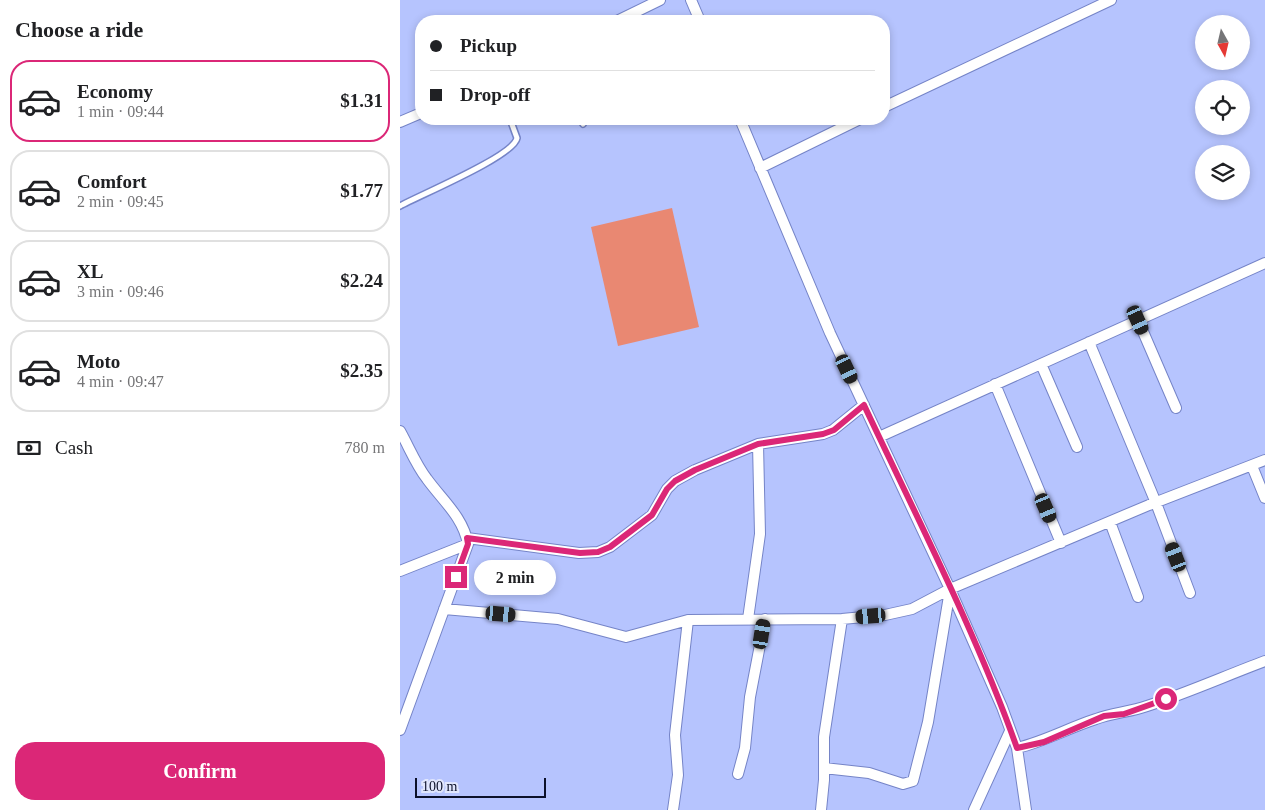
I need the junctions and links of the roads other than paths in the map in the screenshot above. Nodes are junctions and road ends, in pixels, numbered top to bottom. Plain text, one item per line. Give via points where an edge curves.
1 (660, 0) edge
2 (691, 0) edge
3 (1111, 0) edge
4 (629, 15) edge
5 (697, 15) edge
6 (890, 104) edge
7 (415, 116) edge
8 (400, 122) edge
9 (512, 125) edge
10 (742, 125) edge
11 (848, 125) edge
12 (760, 168) junction
13 (400, 206) edge
14 (1265, 263) edge
15 (1138, 320) junction
16 (1089, 342) junction
17 (1041, 364) junction
18 (995, 384) junction
19 (864, 405) junction
20 (1176, 408) dead end
21 (400, 431) edge
22 (879, 437) junction
23 (758, 444) junction
24 (1076, 447) dead end
25 (1265, 460) edge
26 (1252, 466) junction
27 (1265, 498) edge
28 (1156, 503) junction
29 (1110, 522) junction
30 (468, 541) junction
31 (1061, 543) junction
32 (400, 572) edge
33 (950, 590) junction
34 (1190, 593) dead end
35 (1138, 597) dead end
36 (444, 609) junction
37 (748, 619) junction
38 (764, 619) junction
39 (842, 619) junction
40 (688, 620) junction
41 (1265, 662) edge
42 (400, 730) edge
43 (1010, 731) junction
44 (1017, 748) junction
45 (824, 768) junction
46 (738, 774) dead end
47 (674, 810) edge
48 (821, 810) edge
49 (974, 810) edge
50 (1026, 810) edge

1 - 4 street
2 - 5 street
3 - 6 street
7 - 8 street
9 - 13 lane via 517,138 510,149
10 - 12 street
11 - 12 street
12 - 19 street
14 - 15 street
15 - 16 street
15 - 20 street
16 - 17 street
16 - 28 street
17 - 18 street
17 - 24 street
18 - 22 street
18 - 31 street
19 - 22 street
19 - 23 street via 834,430
21 - 30 street via 425,478 459,518
22 - 33 street
23 - 30 street via 675,481 652,515 610,547 598,552 580,553
23 - 37 street via 760,534
25 - 26 street
26 - 27 street
26 - 28 street
28 - 29 street
28 - 34 street
29 - 31 street
29 - 35 street
30 - 32 street
30 - 36 street
31 - 33 street
33 - 39 street via 912,609
33 - 43 street
33 - 45 street via 928,722 913,781 903,784 868,773
36 - 40 street via 558,619 626,637
36 - 42 street
37 - 38 street
37 - 40 street
38 - 39 street
38 - 46 street via 745,748
39 - 45 street via 824,736
40 - 47 street via 675,735 678,775
41 - 44 street via 1148,706 1104,716 1044,742
43 - 44 street
43 - 49 street
44 - 50 street
45 - 48 street

